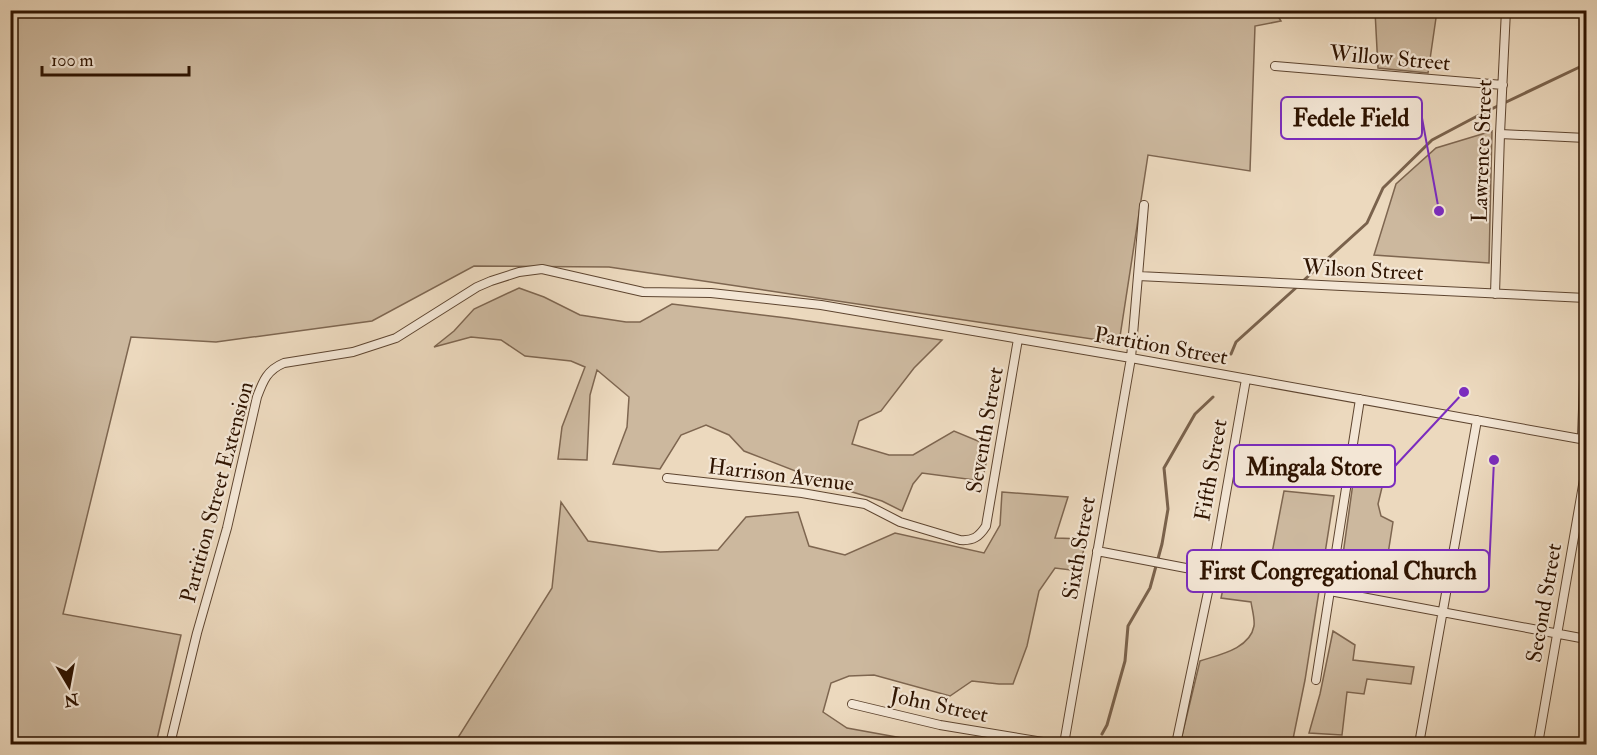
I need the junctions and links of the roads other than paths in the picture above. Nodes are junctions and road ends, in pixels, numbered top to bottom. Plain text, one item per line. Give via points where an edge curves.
1 (1506, 10) edge
2 (1275, 66) dead end
3 (1503, 89) junction
4 (1500, 134) junction
5 (1587, 138) edge
6 (1144, 206) dead end
7 (1138, 276) junction
8 (1495, 294) junction
9 (729, 295) joint
10 (1587, 298) edge
11 (1587, 320) edge
12 (1018, 339) junction
13 (1131, 358) junction
14 (1246, 379) junction
15 (1360, 399) junction
16 (1478, 420) junction
17 (1584, 440) edge
18 (1587, 468) edge
19 (666, 478) dead end
20 (986, 526) joint
21 (1097, 551) junction
22 (1212, 573) junction
23 (1330, 591) junction
24 (1444, 612) junction
25 (1557, 633) junction
26 (1587, 639) edge
27 (1316, 680) dead end
28 (852, 704) dead end
29 (170, 744) edge
30 (1055, 744) edge
31 (1064, 744) edge
32 (1176, 744) edge
33 (1419, 744) edge
34 (1538, 744) edge

1 - 3 street, Lawrence Street
2 - 3 street, Willow Street
3 - 4 street, Lawrence Street
4 - 5 street
4 - 8 street, Lawrence Street
6 - 7 street, Sixth Street
7 - 8 street, Wilson Street
7 - 13 street, Sixth Street
8 - 10 street, Wilson Street
9 - 12 street, Partition Street via 821,305
9 - 29 street, Partition Street Extension via 643,292 562,272 519,272 477,287 396,338 353,352 273,368 264,378 257,398
11 - 17 street
12 - 13 street, Partition Street
12 - 20 street, Seventh Street
13 - 14 street, Partition Street
13 - 21 street, Sixth Street
14 - 15 street, Partition Street
14 - 22 street, Fifth Street
15 - 16 street, Partition Street
15 - 23 street
16 - 17 street, Partition Street
16 - 24 street
18 - 25 street, Second Street
19 - 20 street, Harrison Avenue via 865,504 900,522 960,540 975,539
21 - 22 street
21 - 31 street, Sixth Street
22 - 32 street, Fifth Street
23 - 24 street
23 - 27 street
24 - 25 street
24 - 33 street
25 - 26 street
25 - 34 street, Second Street
28 - 30 street, John Street via 940,725

